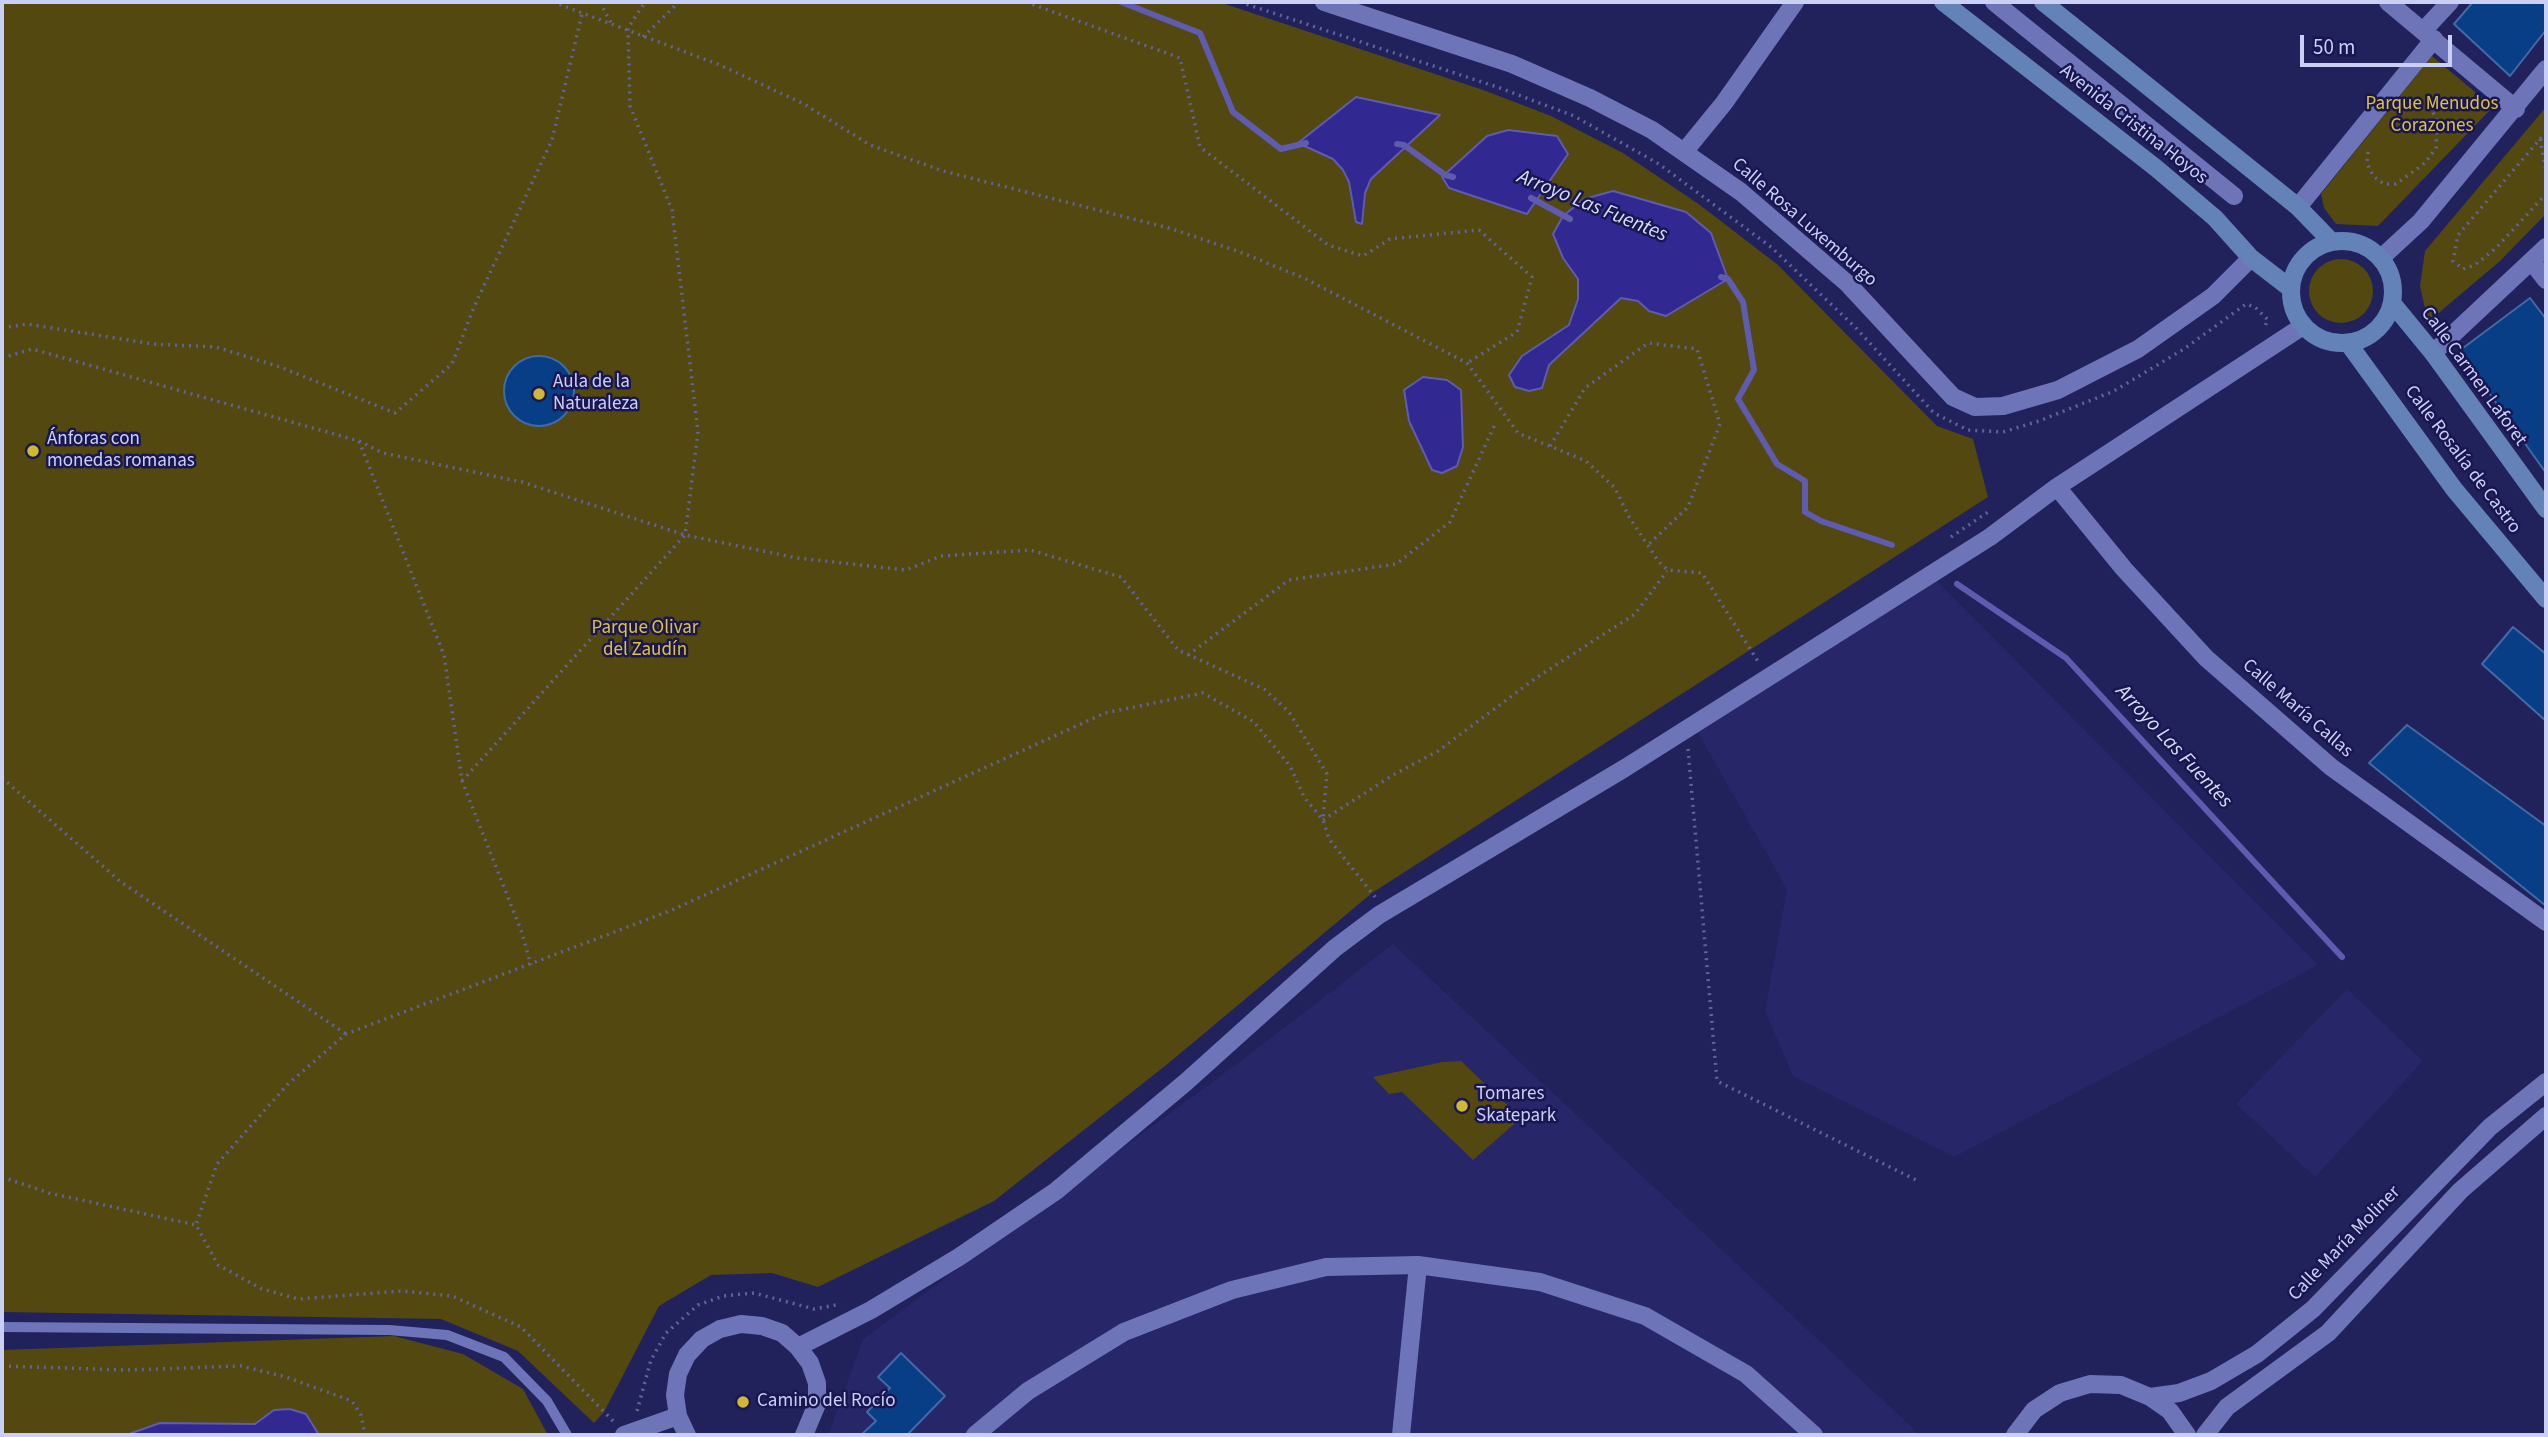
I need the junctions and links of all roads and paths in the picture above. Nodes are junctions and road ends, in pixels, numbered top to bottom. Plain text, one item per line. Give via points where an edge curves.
1 (553, 2) edge
2 (600, 2) edge
3 (645, 2) edge
4 (679, 2) edge
5 (1026, 2) edge
6 (1324, 2) edge
7 (1795, 2) edge
8 (1943, 2) edge
9 (1994, 2) edge
10 (2043, 2) edge
11 (2388, 2) edge
12 (2450, 2) edge
13 (582, 14) junction
14 (611, 23) junction
15 (628, 29) junction
16 (2429, 35) junction
17 (642, 38) junction
18 (2546, 69) edge
19 (2516, 109) junction
20 (2370, 118) junction
21 (2546, 132) edge
22 (2540, 139) junction
23 (2372, 144) dead end
24 (1684, 152) junction
25 (2546, 171) edge
26 (2546, 194) edge
27 (2234, 196) dead end
28 (2298, 207) junction
29 (2331, 241) junction
30 (2546, 247) edge
31 (2251, 258) junction
32 (2381, 258) junction
33 (2532, 262) junction
34 (2546, 280) edge
35 (2290, 288) junction
36 (2392, 303) junction
37 (2303, 326) junction
38 (2, 328) edge
39 (2348, 343) junction
40 (2433, 353) junction
41 (2, 358) edge
42 (1467, 363) junction
43 (1496, 422) dead end
44 (359, 441) junction
45 (1549, 447) junction
46 (2057, 487) junction
47 (2546, 509) edge
48 (685, 535) junction
49 (1648, 545) junction
50 (1668, 570) junction
51 (2546, 599) edge
52 (1188, 655) junction
53 (1768, 677) junction
54 (1686, 729) junction
55 (2, 778) edge
56 (462, 781) junction
57 (1323, 820) junction
58 (1376, 899) dead end
59 (2546, 922) edge
60 (531, 965) junction
61 (346, 1034) junction
62 (2546, 1082) edge
63 (2546, 1116) edge
64 (2, 1177) edge
65 (1918, 1181) dead end
66 (196, 1225) junction
67 (218, 1265) dead end
68 (1418, 1265) junction
69 (2, 1327) edge
70 (799, 1347) junction
71 (2, 1366) edge
72 (2150, 1397) junction
73 (678, 1416) junction
74 (365, 1435) edge
75 (567, 1435) edge
76 (624, 1435) edge
77 (687, 1435) edge
78 (804, 1435) edge
79 (975, 1435) edge
80 (1401, 1435) edge
81 (1814, 1435) edge
82 (2015, 1435) edge
83 (2187, 1435) edge
84 (2205, 1435) edge

1 - 13 path
2 - 14 path
3 - 15 path
4 - 17 path
5 - 42 path via 1180,58 1200,147 1328,245 1363,256 1390,239 1479,230 1532,277 1517,332
6 - 24 street, Calle Rosa Luxemburgo via 1512,64 1653,130
7 - 24 street
8 - 31 street, Avenida Cristina Hoyos via 2156,168 2215,218
9 - 27 street
10 - 28 street, Avenida Cristina Hoyos
11 - 16 street
12 - 16 street
13 - 14 path
13 - 38 path via 552,140 452,364 395,413 216,347 153,344 27,324
14 - 15 path
15 - 17 path
15 - 48 path via 630,106 672,210 698,432
16 - 19 street
16 - 20 street
17 - 42 path via 720,65 804,104 882,150 943,172 1169,228 1240,252 1306,279
18 - 19 street
19 - 32 street via 2421,220
20 - 23 path via 2385,129 2414,107 2430,109 2437,118 2436,148 2426,163 2396,184 2384,184 2373,176 2367,163
20 - 28 street
21 - 22 path
22 - 25 path
22 - 26 path via 2458,235 2453,261 2463,269 2475,265
24 - 31 street, Calle Rosa Luxemburgo via 1741,192 1848,284 1943,388 1975,407 2003,406 2058,390 2138,349 2213,296
28 - 29 street, Avenida Cristina Hoyos
29 - 32 street via 2363,245
29 - 35 street via 2312,250 2297,266
30 - 33 street
31 - 35 street, Avenida Cristina Hoyos
32 - 36 street via 2392,282
33 - 34 street
33 - 40 street
35 - 37 street
36 - 39 street via 2373,333
36 - 40 street, Calle Carmen Laforet
37 - 39 street via 2330,342
37 - 46 street
39 - 51 street, Calle Rosalía de Castro via 2454,489
40 - 47 street, Calle Carmen Laforet
41 - 44 path via 32,349
42 - 45 path via 1518,433
43 - 52 path via 1450,522 1396,564 1289,580
44 - 48 path via 383,453 522,482
44 - 56 path via 444,655
45 - 49 path via 1586,461 1615,488
45 - 49 path via 1585,388 1648,343 1697,349 1720,424 1688,507
46 - 53 street via 1990,537
46 - 59 street, Calle María Callas via 2206,658 2330,767
48 - 52 path via 797,558 906,570 941,555 1030,550 1121,577 1178,650
48 - 56 path
49 - 50 path
50 - 53 path via 1702,573
50 - 57 path via 1635,614 1536,678 1438,751
52 - 57 path via 1264,689 1289,712 1327,774
53 - 54 street
54 - 65 path via 1717,1081
54 - 70 street via 1379,915 1056,1191 959,1257
55 - 61 path via 121,882
56 - 60 path
57 - 58 path via 1329,839
57 - 60 path via 1304,797 1290,766 1254,722 1203,694 1105,713 672,911
60 - 61 path
61 - 66 path via 288,1084 217,1164
62 - 72 street, Calle María Moliner via 2490,1127 2313,1309 2257,1354 2211,1381
63 - 84 street via 2460,1191 2328,1333 2227,1407
64 - 66 path via 49,1193
66 - 67 path
68 - 79 street via 1326,1267 1232,1290 1136,1327 1028,1391
68 - 80 street
68 - 81 street via 1541,1282 1645,1316 1746,1374
69 - 75 lane via 389,1330 447,1335 504,1357 547,1401
70 - 73 street via 782,1333 762,1326 741,1324 711,1334 687,1355 678,1374
70 - 78 street via 817,1383 817,1404
71 - 74 path via 125,1370 241,1366 352,1401
72 - 82 street via 2121,1385 2090,1384 2060,1392 2034,1410
72 - 83 street via 2170,1411
73 - 76 street
73 - 77 street

